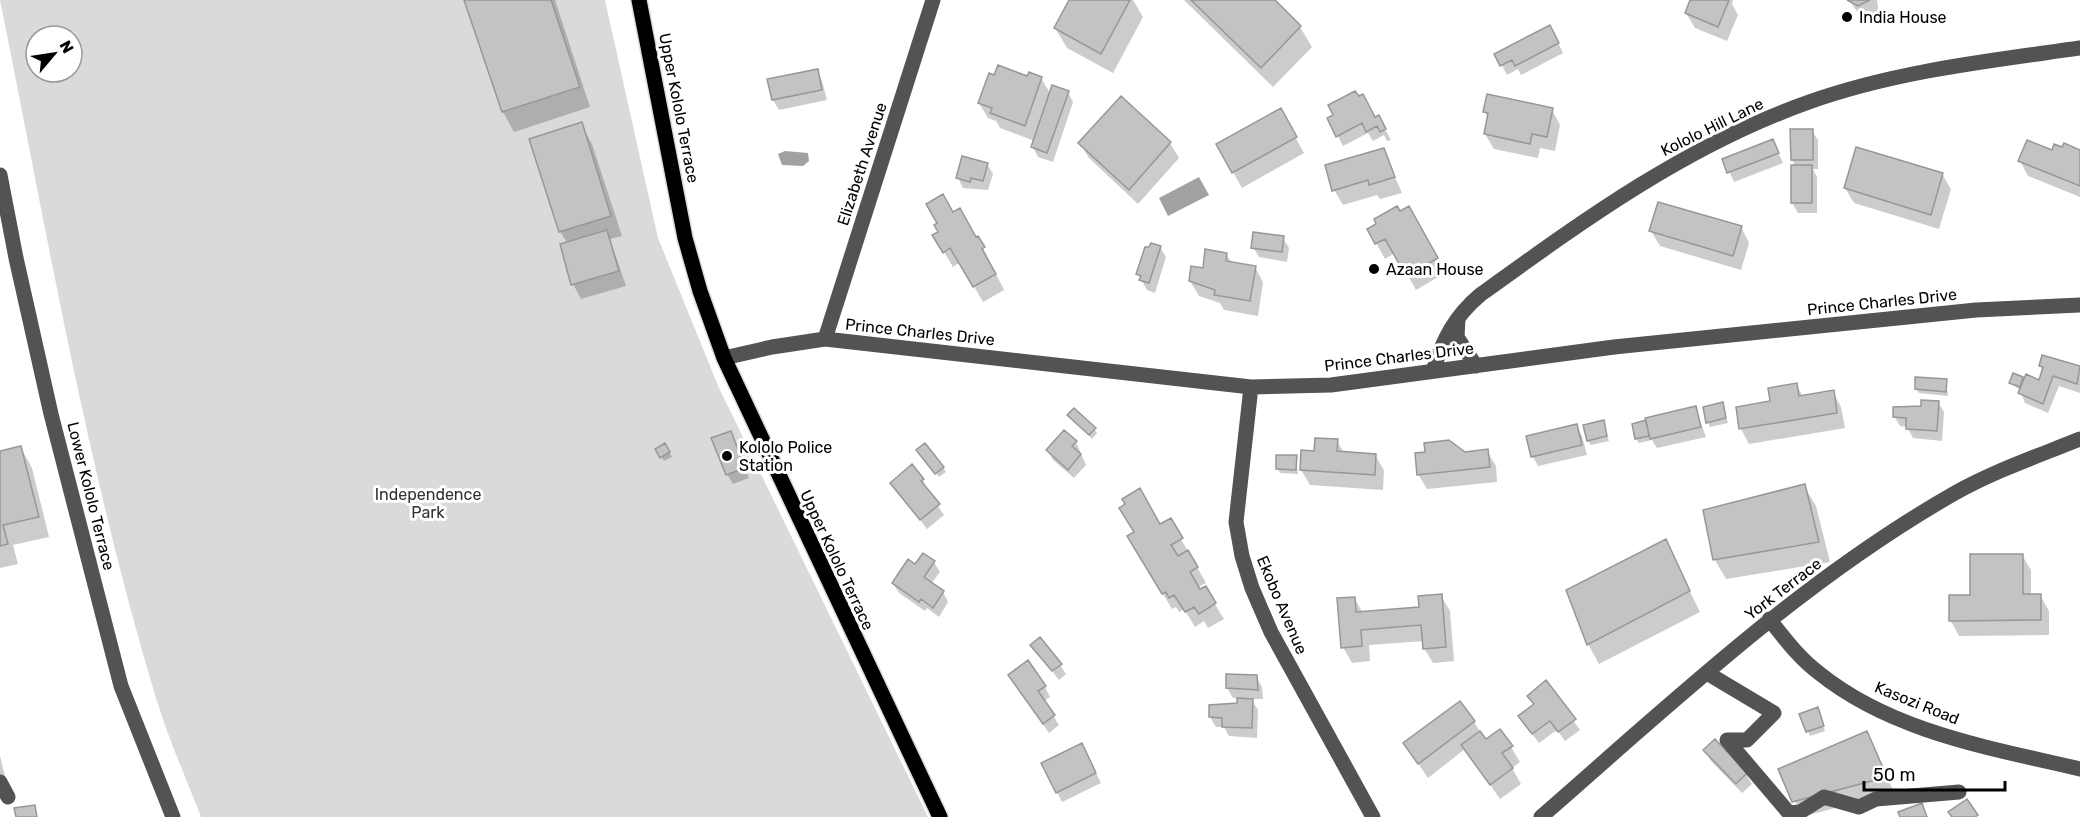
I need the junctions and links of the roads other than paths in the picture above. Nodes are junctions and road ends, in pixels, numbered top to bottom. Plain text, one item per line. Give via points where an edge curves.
1 (639, 0) edge
2 (933, 0) edge
3 (2080, 48) edge
4 (0, 175) edge
5 (16, 258) junction
6 (0, 261) edge
7 (2080, 305) edge
8 (1458, 315) junction
9 (825, 339) junction
10 (724, 358) junction
11 (1476, 366) junction
12 (1433, 371) junction
13 (1251, 387) junction
14 (2080, 439) edge
15 (1769, 619) junction
16 (1707, 673) junction
17 (2080, 769) edge
18 (0, 782) edge
19 (1959, 792) dead end
20 (8, 797) dead end
21 (173, 817) edge
22 (940, 817) edge
23 (1373, 817) edge
24 (1541, 817) edge

1 - 10 main road, Upper Kololo Terrace via 685,238
2 - 9 street, Elizabeth Avenue
3 - 8 street, Kololo Hill Lane via 1939,68 1808,102 1723,139 1641,183 1558,238
4 - 5 street, Lower Kololo Terrace
5 - 6 street
5 - 21 street, Lower Kololo Terrace via 51,414 121,686
7 - 11 street, Prince Charles Drive via 1976,310 1614,347
8 - 11 street via 1457,337
8 - 12 street, Kololo Hill Lane
9 - 10 street, Prince Charles Drive
9 - 13 street, Prince Charles Drive
10 - 22 main road, Upper Kololo Terrace
11 - 12 street, Prince Charles Drive
12 - 13 street, Prince Charles Drive via 1331,385
13 - 23 street, Ekobo Avenue via 1236,522 1242,556 1271,632
14 - 15 street, York Terrace via 1957,492 1890,533
15 - 16 street, York Terrace
15 - 17 street, Kasozi Road via 1819,674 1870,705 1948,737
16 - 19 street via 1774,713 1747,740 1727,740 1789,813 1800,812 1824,797 1859,807 1876,799
16 - 24 street, York Terrace
18 - 20 street

